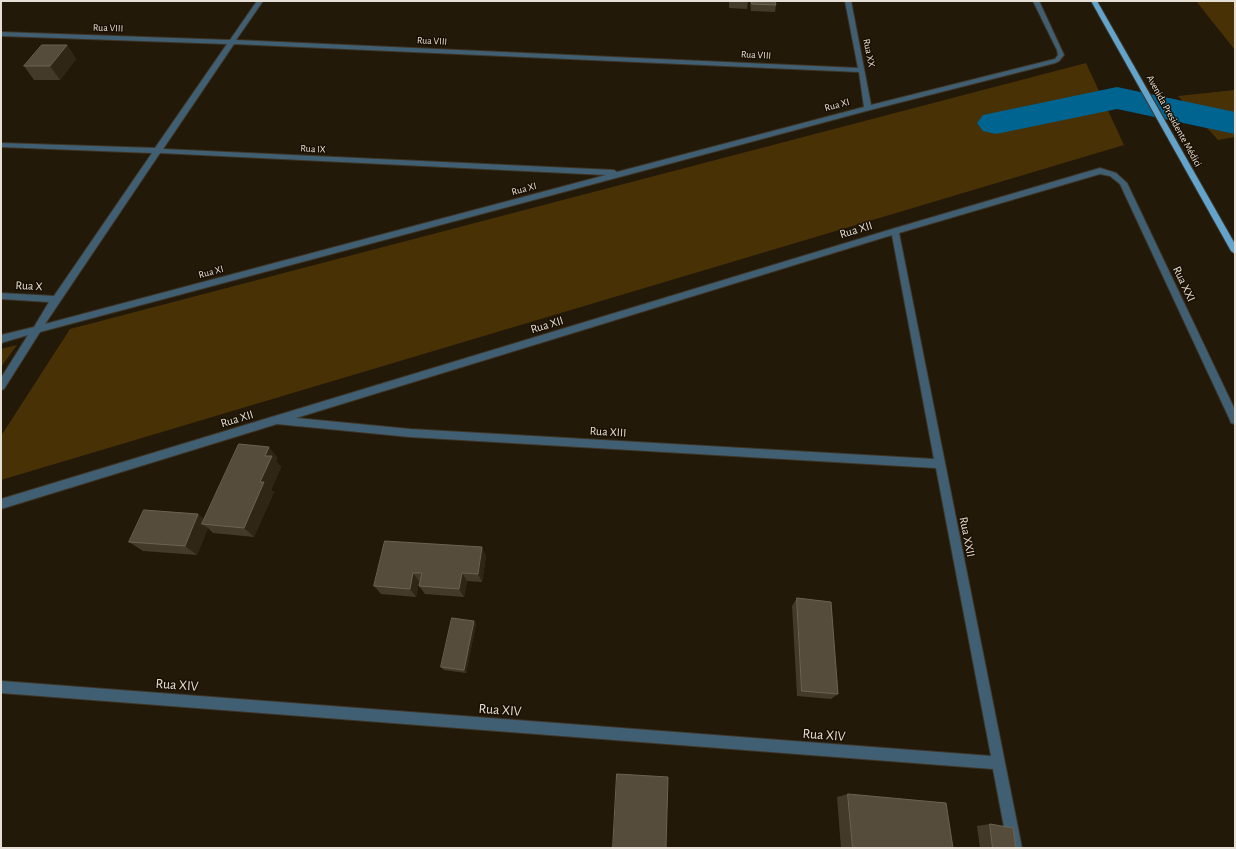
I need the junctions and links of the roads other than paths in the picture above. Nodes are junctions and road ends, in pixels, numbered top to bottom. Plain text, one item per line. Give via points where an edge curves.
1 (260, 1) edge
2 (848, 1) edge
3 (1036, 1) edge
4 (1094, 1) edge
5 (1, 34) edge
6 (233, 42) junction
7 (862, 70) junction
8 (868, 108) junction
9 (1, 145) edge
10 (158, 151) junction
11 (1100, 171) joint
12 (625, 174) junction
13 (895, 230) junction
14 (1235, 251) edge
15 (1, 296) edge
16 (56, 299) junction
17 (38, 329) junction
18 (1, 338) edge
19 (1, 386) edge
20 (276, 420) junction
21 (1235, 420) edge
22 (940, 464) junction
23 (1, 504) edge
24 (1, 687) edge
25 (998, 763) junction
26 (1015, 848) edge

1 - 6 street
2 - 7 street, Rua XX
3 - 8 street, Rua XI via 1060,50 1061,55 1057,60
4 - 14 main road, Avenida Presidente Médici
5 - 6 street, Rua VIII
6 - 7 street, Rua VIII
6 - 10 street
7 - 8 street, Rua XX
8 - 12 street, Rua XI
9 - 10 street, Rua IX
10 - 12 street, Rua IX
10 - 16 street
11 - 13 street, Rua XII
11 - 21 street, Rua XXI via 1112,174 1123,183
12 - 17 street, Rua XI
13 - 20 street, Rua XII
13 - 22 street, Rua XXII
15 - 16 street, Rua X
16 - 17 street
17 - 18 street, Rua XI
17 - 19 street
20 - 22 street, Rua XIII via 410,433
20 - 23 street, Rua XII
22 - 25 street, Rua XXII
24 - 25 street, Rua XIV
25 - 26 street, Rua XXII

